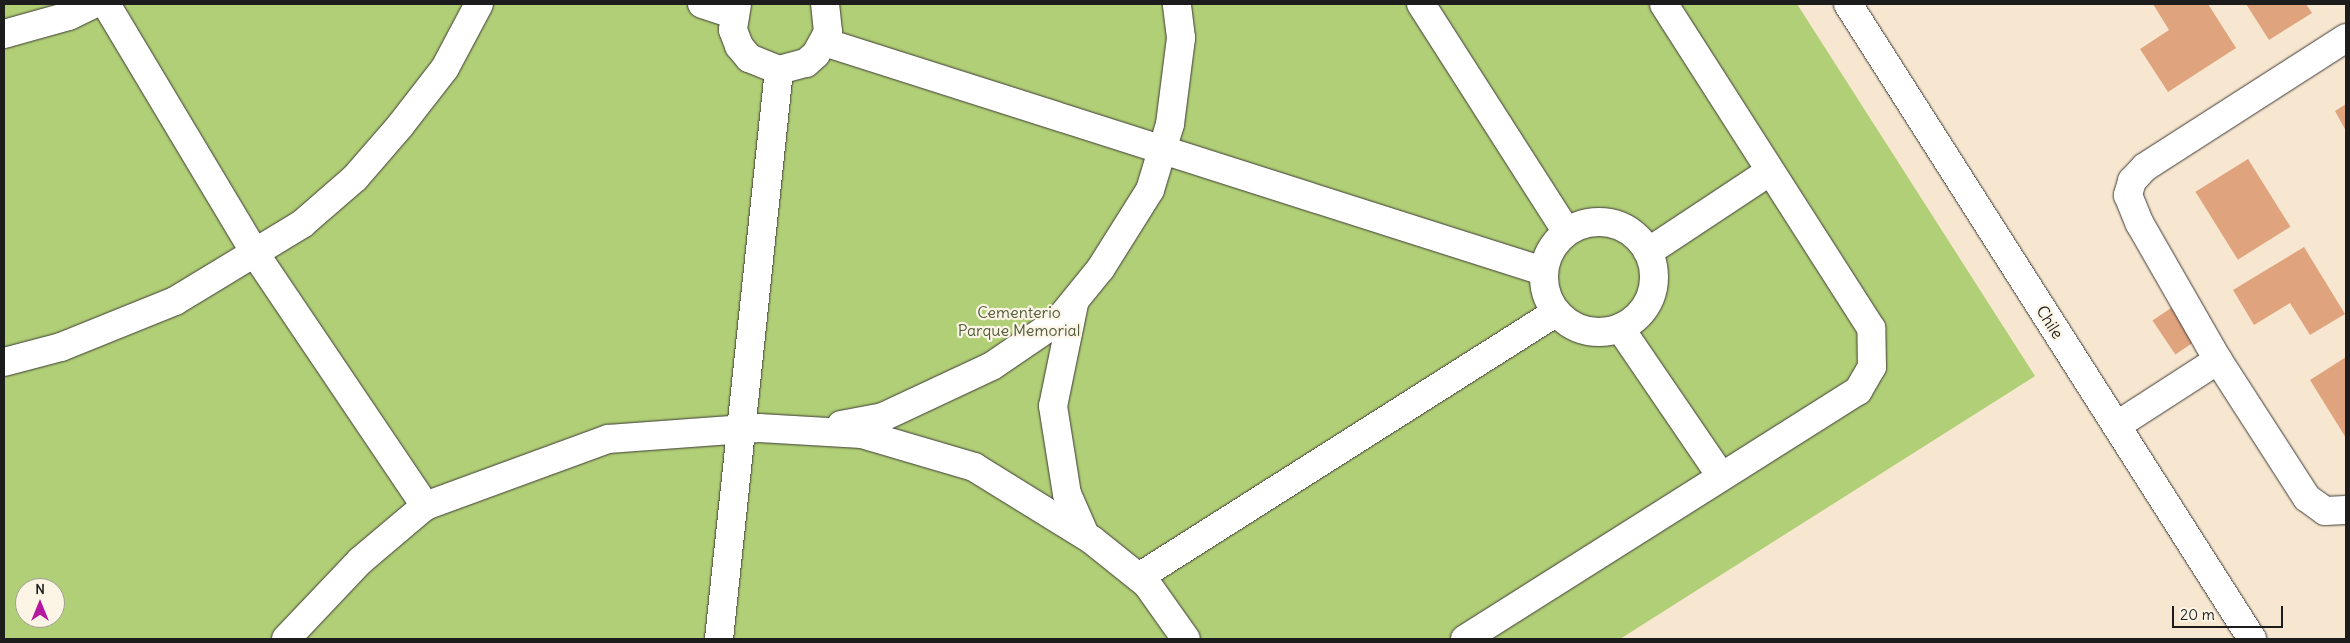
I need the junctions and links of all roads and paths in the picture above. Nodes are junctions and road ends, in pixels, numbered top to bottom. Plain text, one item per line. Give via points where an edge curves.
1 (94, 4) edge
2 (106, 4) edge
3 (478, 4) edge
4 (702, 4) edge
5 (824, 4) edge
6 (1177, 4) edge
7 (1421, 4) edge
8 (1664, 4) edge
9 (1848, 4) edge
10 (735, 9) edge
11 (4, 34) edge
12 (2346, 38) edge
13 (824, 42) junction
14 (779, 70) junction
15 (1162, 150) junction
16 (1769, 172) junction
17 (1566, 231) junction
18 (1648, 252) junction
19 (256, 254) junction
20 (1543, 271) junction
21 (1076, 299) junction
22 (1556, 312) junction
23 (1620, 328) junction
24 (2218, 360) junction
25 (4, 362) edge
26 (2119, 424) junction
27 (743, 430) junction
28 (808, 431) junction
29 (1721, 476) junction
30 (425, 506) junction
31 (2346, 510) edge
32 (1085, 535) junction
33 (1139, 577) junction
34 (286, 639) edge
35 (718, 639) edge
36 (1186, 639) edge
37 (1465, 639) edge
38 (2252, 639) edge

1 - 11 street via 69,16
2 - 19 street
3 - 19 street via 445,68 355,178 302,224
4 - 10 street
5 - 13 street via 829,22
6 - 15 street via 1181,38
7 - 17 street
8 - 16 street
9 - 26 street, Chile
10 - 14 street via 739,46 749,58
12 - 24 street via 2145,167 2132,181 2128,195 2140,224
13 - 14 street via 806,63
13 - 15 street
14 - 27 street
15 - 20 street
15 - 21 street via 1150,190
16 - 18 street
16 - 29 street via 1871,328 1872,367 1858,391
17 - 18 street via 1596,221 1612,223 1627,229
17 - 20 street via 1547,256
18 - 23 street via 1654,282 1650,296 1643,309
19 - 25 street via 175,301 61,347
19 - 30 street
20 - 22 street via 1548,299
21 - 28 street via 1058,321 992,366 883,417
21 - 32 street via 1053,406 1068,494
22 - 23 street via 1579,328 1607,331
22 - 33 street
23 - 29 street
24 - 26 street
24 - 31 street via 2307,498 2325,511
26 - 38 street, Chile
27 - 28 street
27 - 30 street via 608,439
27 - 35 street
28 - 32 street via 862,434 974,466
29 - 37 street
30 - 34 street via 360,561
32 - 33 street
33 - 36 street

